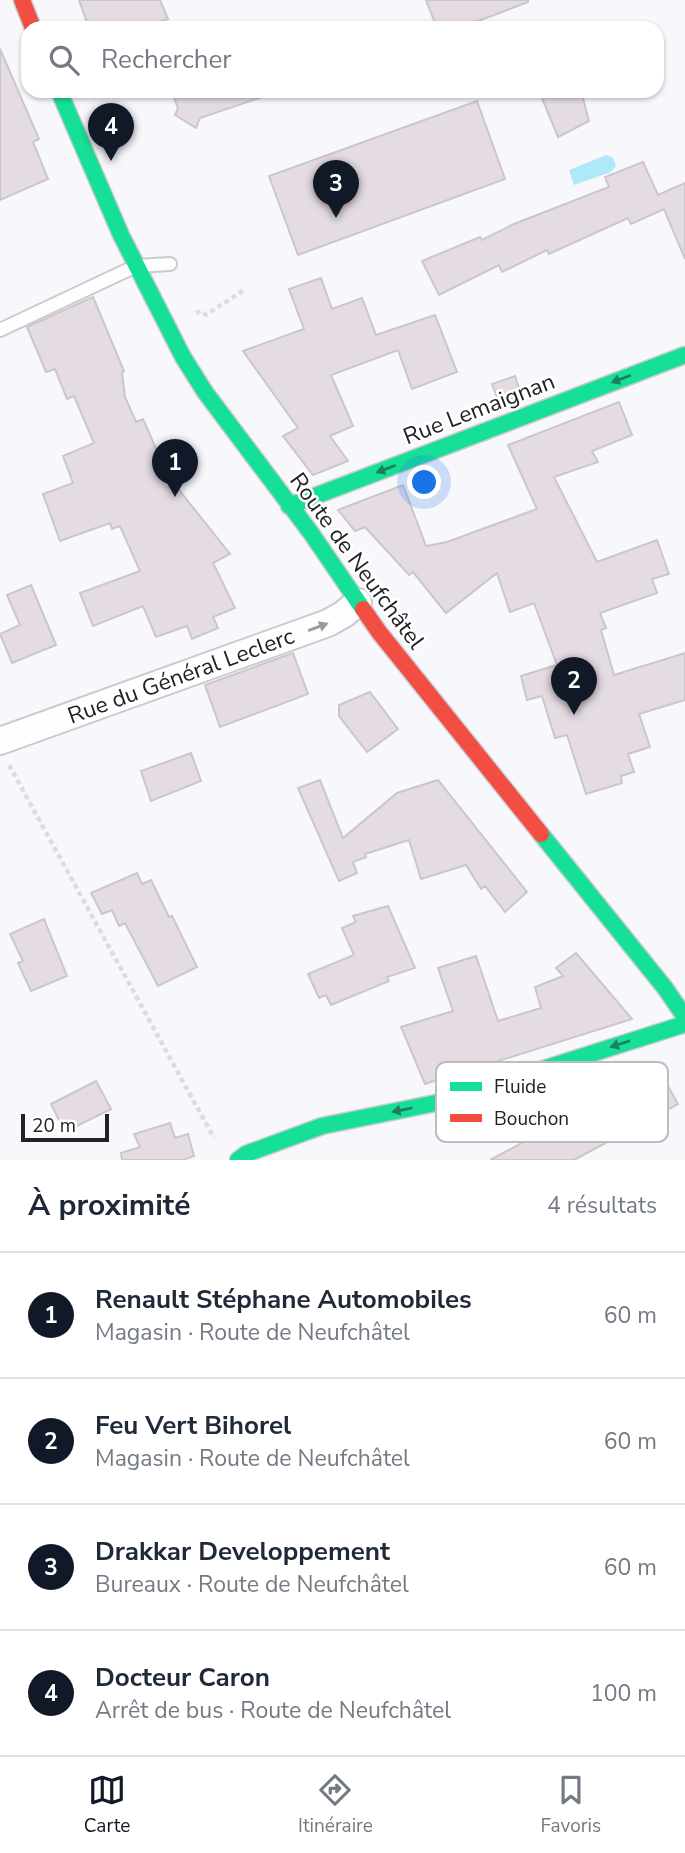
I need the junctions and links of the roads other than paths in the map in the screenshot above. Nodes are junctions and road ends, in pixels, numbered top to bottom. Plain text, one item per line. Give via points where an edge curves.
1 (22, 0) edge
2 (30, 21) edge
3 (62, 98) edge
4 (170, 264) dead end
5 (136, 266) junction
6 (0, 330) edge
7 (685, 355) edge
8 (289, 506) junction
9 (358, 602) junction
10 (3, 751) edge
11 (685, 1017) edge
12 (685, 1024) edge
13 (565, 1062) edge
14 (436, 1103) edge
15 (238, 1160) edge

1 - 2 main road
3 - 5 main road, Route de Neufchâtel
4 - 5 lane
5 - 6 lane
5 - 8 main road, Route de Neufchâtel via 205,392
7 -> 8 main road, Rue Lemaignan
8 - 9 main road, Route de Neufchâtel
10 -> 9 street, Rue du Général Leclerc via 328,623
9 - 11 main road, Route de Neufchâtel
12 -> 13 main road
14 -> 15 main road via 322,1126

